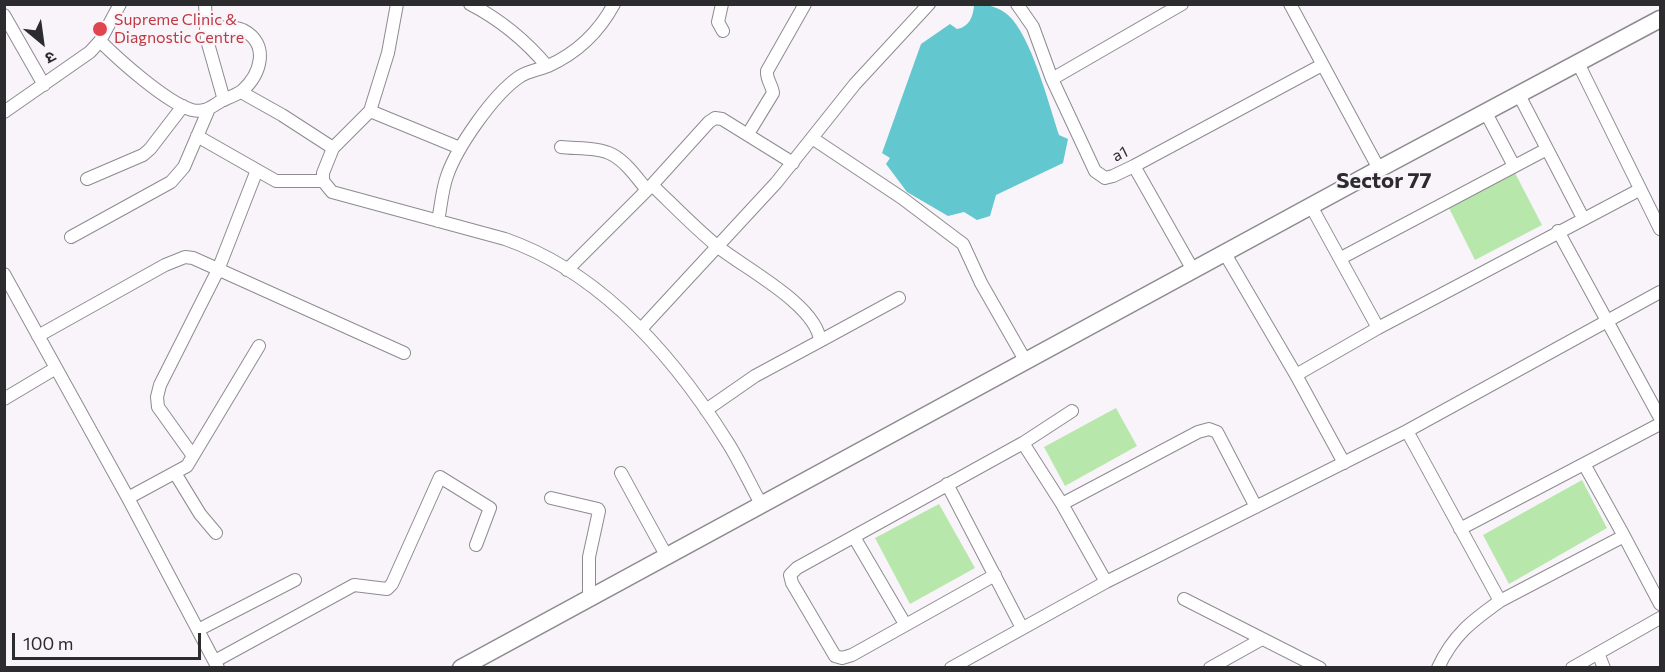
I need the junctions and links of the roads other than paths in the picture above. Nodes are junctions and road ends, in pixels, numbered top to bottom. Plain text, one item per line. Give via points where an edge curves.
1 (120, 4) edge
2 (205, 4) edge
3 (397, 4) edge
4 (470, 4) edge
5 (614, 4) edge
6 (722, 4) edge
7 (806, 4) edge
8 (929, 4) edge
9 (1017, 4) edge
10 (1182, 4) edge
11 (1290, 4) edge
12 (4, 15) edge
13 (1660, 19) edge
14 (206, 29) junction
15 (723, 31) dead end
16 (100, 41) junction
17 (1578, 63) junction
18 (1322, 65) junction
19 (547, 66) junction
20 (1052, 78) junction
21 (44, 86) junction
22 (240, 92) junction
23 (1519, 95) junction
24 (224, 100) junction
25 (183, 106) junction
26 (207, 111) junction
27 (370, 111) junction
28 (4, 112) edge
29 (1486, 112) junction
30 (748, 134) junction
31 (197, 136) junction
32 (812, 138) junction
33 (561, 147) dead end
34 (333, 148) junction
35 (460, 148) junction
36 (1547, 149) junction
37 (793, 163) junction
38 (1134, 166) junction
39 (1514, 166) junction
40 (1379, 169) junction
41 (257, 170) junction
42 (87, 178) dead end
43 (323, 181) junction
44 (649, 187) junction
45 (1639, 190) junction
46 (1311, 206) junction
47 (1583, 218) junction
48 (438, 221) junction
49 (1660, 229) edge
50 (1558, 231) junction
51 (71, 237) dead end
52 (718, 247) junction
53 (1224, 252) junction
54 (1341, 258) junction
55 (218, 270) junction
56 (567, 270) junction
57 (1193, 270) junction
58 (4, 274) edge
59 (1660, 292) edge
60 (899, 298) dead end
61 (1608, 323) junction
62 (1378, 328) junction
63 (641, 329) junction
64 (38, 336) junction
65 (820, 341) junction
66 (259, 346) dead end
67 (404, 353) dead end
68 (1025, 360) junction
69 (56, 368) junction
70 (1296, 375) junction
71 (4, 399) edge
72 (706, 410) junction
73 (1072, 411) dead end
74 (1660, 418) edge
75 (1660, 424) edge
76 (1407, 431) junction
77 (1023, 443) junction
78 (194, 456) junction
79 (1344, 463) junction
80 (1584, 464) junction
81 (175, 473) junction
82 (621, 473) dead end
83 (947, 484) junction
84 (128, 498) junction
85 (551, 498) dead end
86 (761, 504) junction
87 (1062, 504) junction
88 (1256, 507) junction
89 (1461, 529) junction
90 (216, 533) dead end
91 (1624, 536) junction
92 (854, 537) junction
93 (476, 545) dead end
94 (666, 555) junction
95 (995, 575) junction
96 (295, 580) dead end
97 (1106, 582) junction
98 (589, 597) junction
99 (1184, 599) dead end
100 (1500, 601) junction
101 (1660, 604) edge
102 (1660, 618) edge
103 (905, 624) junction
104 (1022, 628) junction
105 (198, 630) junction
106 (1262, 639) junction
107 (1598, 653) junction
108 (483, 662) edge
109 (217, 664) edge
110 (461, 668) edge
111 (951, 668) edge
112 (1210, 668) edge
113 (1320, 668) edge
114 (1438, 668) edge
115 (1572, 668) edge
116 (1604, 668) edge

1 - 16 street
2 - 14 street
3 - 27 street via 388,53
4 - 19 street via 507,26
5 - 19 street via 593,35
6 - 15 street via 718,22
7 - 30 street via 767,71 773,93
8 - 32 street via 855,84
9 - 20 street, a1 via 1034,27
10 - 20 street
11 - 18 street
12 - 21 street
13 - 17 street
14 - 22 street via 235,28 258,43 261,61
14 - 24 street
16 - 21 street
16 - 25 street via 133,72
17 - 23 street
17 - 45 street
18 - 38 street, a1
18 - 40 street
19 - 35 street via 530,71 508,86
20 - 38 street, a1 via 1095,171 1105,178
21 - 28 street
22 - 24 street
22 - 34 street
23 - 29 street
23 - 36 street
24 - 26 street
25 - 26 street
25 - 42 street via 143,155
26 - 31 street
27 - 34 street
27 - 35 street
29 - 39 street
29 - 40 street
30 - 37 street
30 - 44 street via 715,118
31 - 41 street
31 - 51 street via 180,174 171,182
32 - 37 street
32 - 68 street via 963,244
33 - 44 street via 614,156
34 - 43 street
35 - 48 street via 444,184
36 - 39 street
36 - 47 street
37 - 52 street
38 - 57 street
39 - 54 street
40 - 46 street
41 - 43 street via 276,181
41 - 55 street
43 - 48 street via 332,192
44 - 52 street
44 - 56 street
45 - 47 street
45 - 49 street
46 - 53 street
46 - 54 street
47 - 50 street
48 - 56 street via 529,247
50 - 61 street
50 - 62 street
52 - 63 street
52 - 65 street via 807,314 819,331
53 - 57 street
53 - 70 street
54 - 62 street
55 - 64 street via 193,258 176,260
55 - 67 street
55 - 78 street via 159,385 157,397 158,407
56 - 63 street
57 - 68 street
58 - 64 street
59 - 61 street
60 - 65 street
61 - 74 street
61 - 76 street
62 - 70 street
63 - 72 street
64 - 69 street
65 - 72 street via 755,376
66 - 78 street
68 - 86 street
69 - 71 street
69 - 84 street
70 - 79 street
72 - 86 street
73 - 77 street
75 - 80 street
76 - 79 street
76 - 89 street
77 - 83 street
77 - 87 street
78 - 81 street
79 - 88 street
80 - 89 street
80 - 91 street
81 - 84 street
81 - 90 street
82 - 94 street
83 - 92 street
83 - 95 street
84 - 105 street
85 - 98 street via 598,508 589,557
86 - 94 street
87 - 88 street via 1209,429 1217,432
87 - 97 street
88 - 97 street
89 - 100 street
91 - 100 street
91 - 101 street
92 - 103 street
92 - 103 street via 797,568 790,575 792,583 835,656 852,655
93 - 109 street via 490,507 440,477 387,589 360,585 343,590
94 - 98 street
95 - 103 street
95 - 104 street
96 - 105 street
97 - 104 street
98 - 108 street
99 - 106 street
100 - 114 street via 1462,629
102 - 107 street
104 - 111 street
105 - 109 street
106 - 112 street
106 - 113 street
107 - 115 street
107 - 116 street
108 - 110 street

